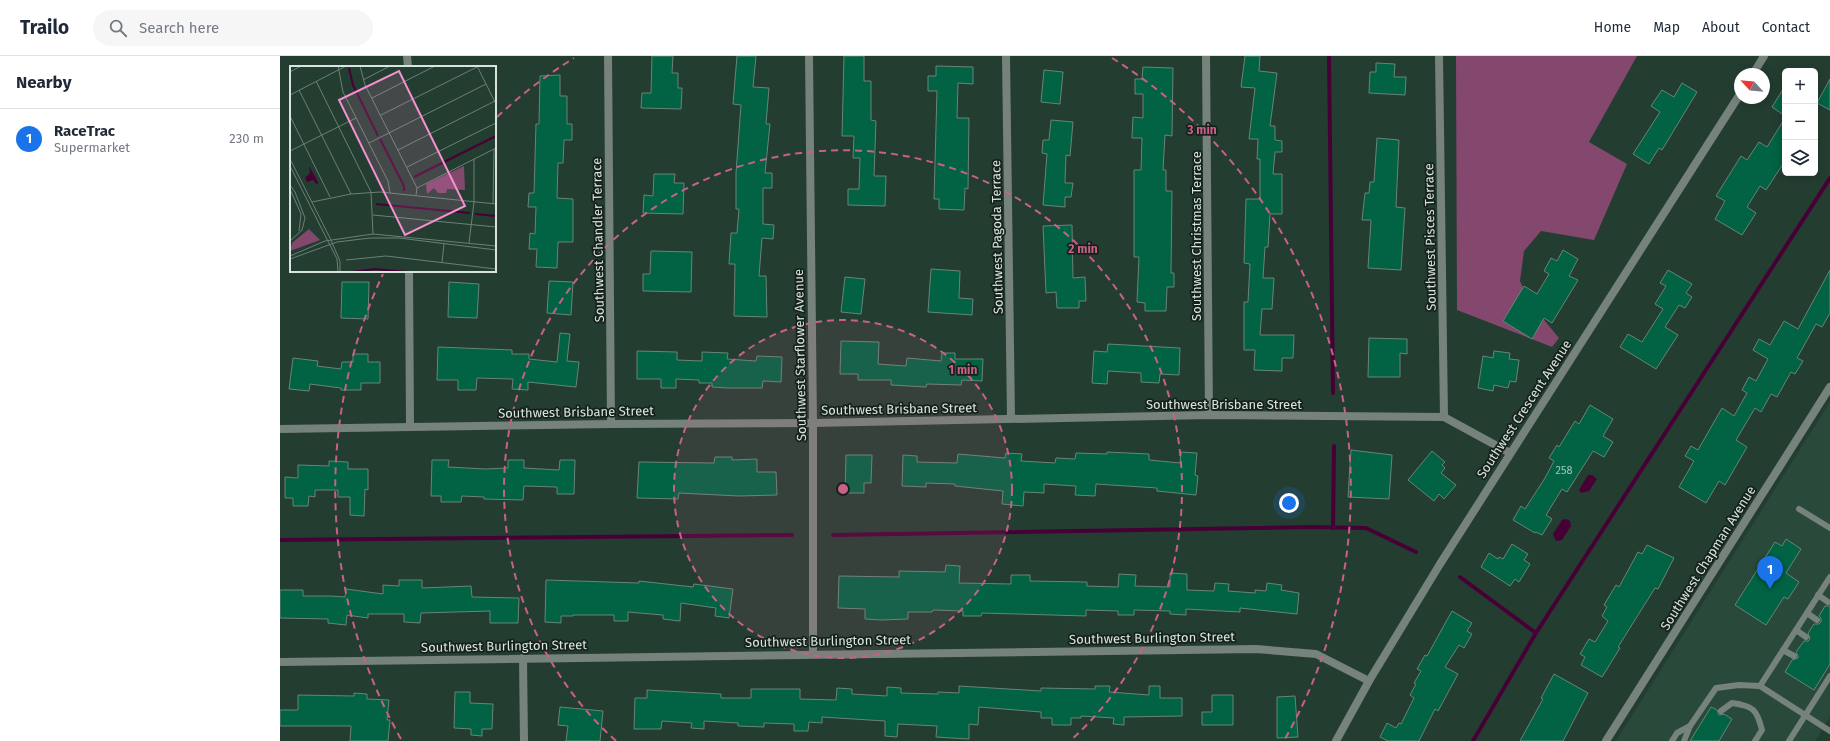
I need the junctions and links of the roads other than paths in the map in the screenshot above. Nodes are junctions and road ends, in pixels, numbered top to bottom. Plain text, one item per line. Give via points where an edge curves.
1 (407, 56) edge
2 (608, 56) edge
3 (809, 56) edge
4 (1006, 56) edge
5 (1206, 56) edge
6 (1440, 56) edge
7 (1764, 56) edge
8 (408, 66) edge
9 (1757, 68) edge
10 (1734, 103) edge
11 (409, 272) edge
12 (1830, 387) edge
13 (1209, 415) junction
14 (1444, 417) junction
15 (1011, 418) junction
16 (814, 423) junction
17 (611, 424) junction
18 (410, 426) junction
19 (280, 429) edge
20 (1510, 453) junction
21 (1799, 509) dead end
22 (1830, 528) edge
23 (1830, 579) edge
24 (1818, 595) junction
25 (1828, 602) dead end
26 (1807, 613) junction
27 (1817, 620) dead end
28 (1796, 630) junction
29 (1806, 637) dead end
30 (1784, 650) junction
31 (814, 653) junction
32 (1794, 656) dead end
33 (523, 658) junction
34 (280, 662) edge
35 (1827, 677) edge
36 (1369, 681) junction
37 (1760, 686) junction
38 (1721, 711) dead end
39 (1804, 716) junction
40 (1690, 726) junction
41 (1830, 731) edge
42 (524, 741) edge
43 (1336, 741) edge
44 (1606, 741) edge
45 (1672, 741) edge
46 (1684, 741) edge
47 (1755, 741) edge
48 (1788, 741) edge

1 - 8 street
2 - 17 street, Southwest Chandler Terrace
3 - 16 street, Southwest Starflower Avenue
4 - 15 street, Southwest Pagoda Terrace
5 - 13 street, Southwest Christmas Terrace
6 - 14 street, Southwest Pisces Terrace
7 - 9 street
10 - 20 street, Southwest Crescent Avenue
11 - 18 street
12 - 44 street, Southwest Chapman Avenue
13 - 14 street, Southwest Brisbane Street
13 - 15 street, Southwest Brisbane Street
14 - 20 street, Southwest Brisbane Street
15 - 16 street, Southwest Brisbane Street
16 - 17 street, Southwest Brisbane Street
16 - 31 street, Southwest Starflower Avenue
17 - 18 street, Southwest Brisbane Street
18 - 19 street, Southwest Brisbane Street
20 - 36 street, Southwest Crescent Avenue
21 - 22 lane
23 - 24 lane
24 - 25 lane
24 - 26 lane
26 - 27 lane
26 - 28 lane
28 - 29 lane
28 - 30 lane
30 - 32 lane
30 - 37 lane
31 - 33 street, Southwest Burlington Street
31 - 36 street, Southwest Burlington Street via 1256,649 1316,654
33 - 34 street, Southwest Burlington Street
33 - 42 street
35 - 39 lane
36 - 43 street, Southwest Crescent Avenue
37 - 39 lane
37 - 40 lane via 1716,688
38 - 47 lane via 1732,703 1746,705 1758,715 1762,730
39 - 41 lane
39 - 48 lane
40 - 45 lane via 1677,733
40 - 46 lane

